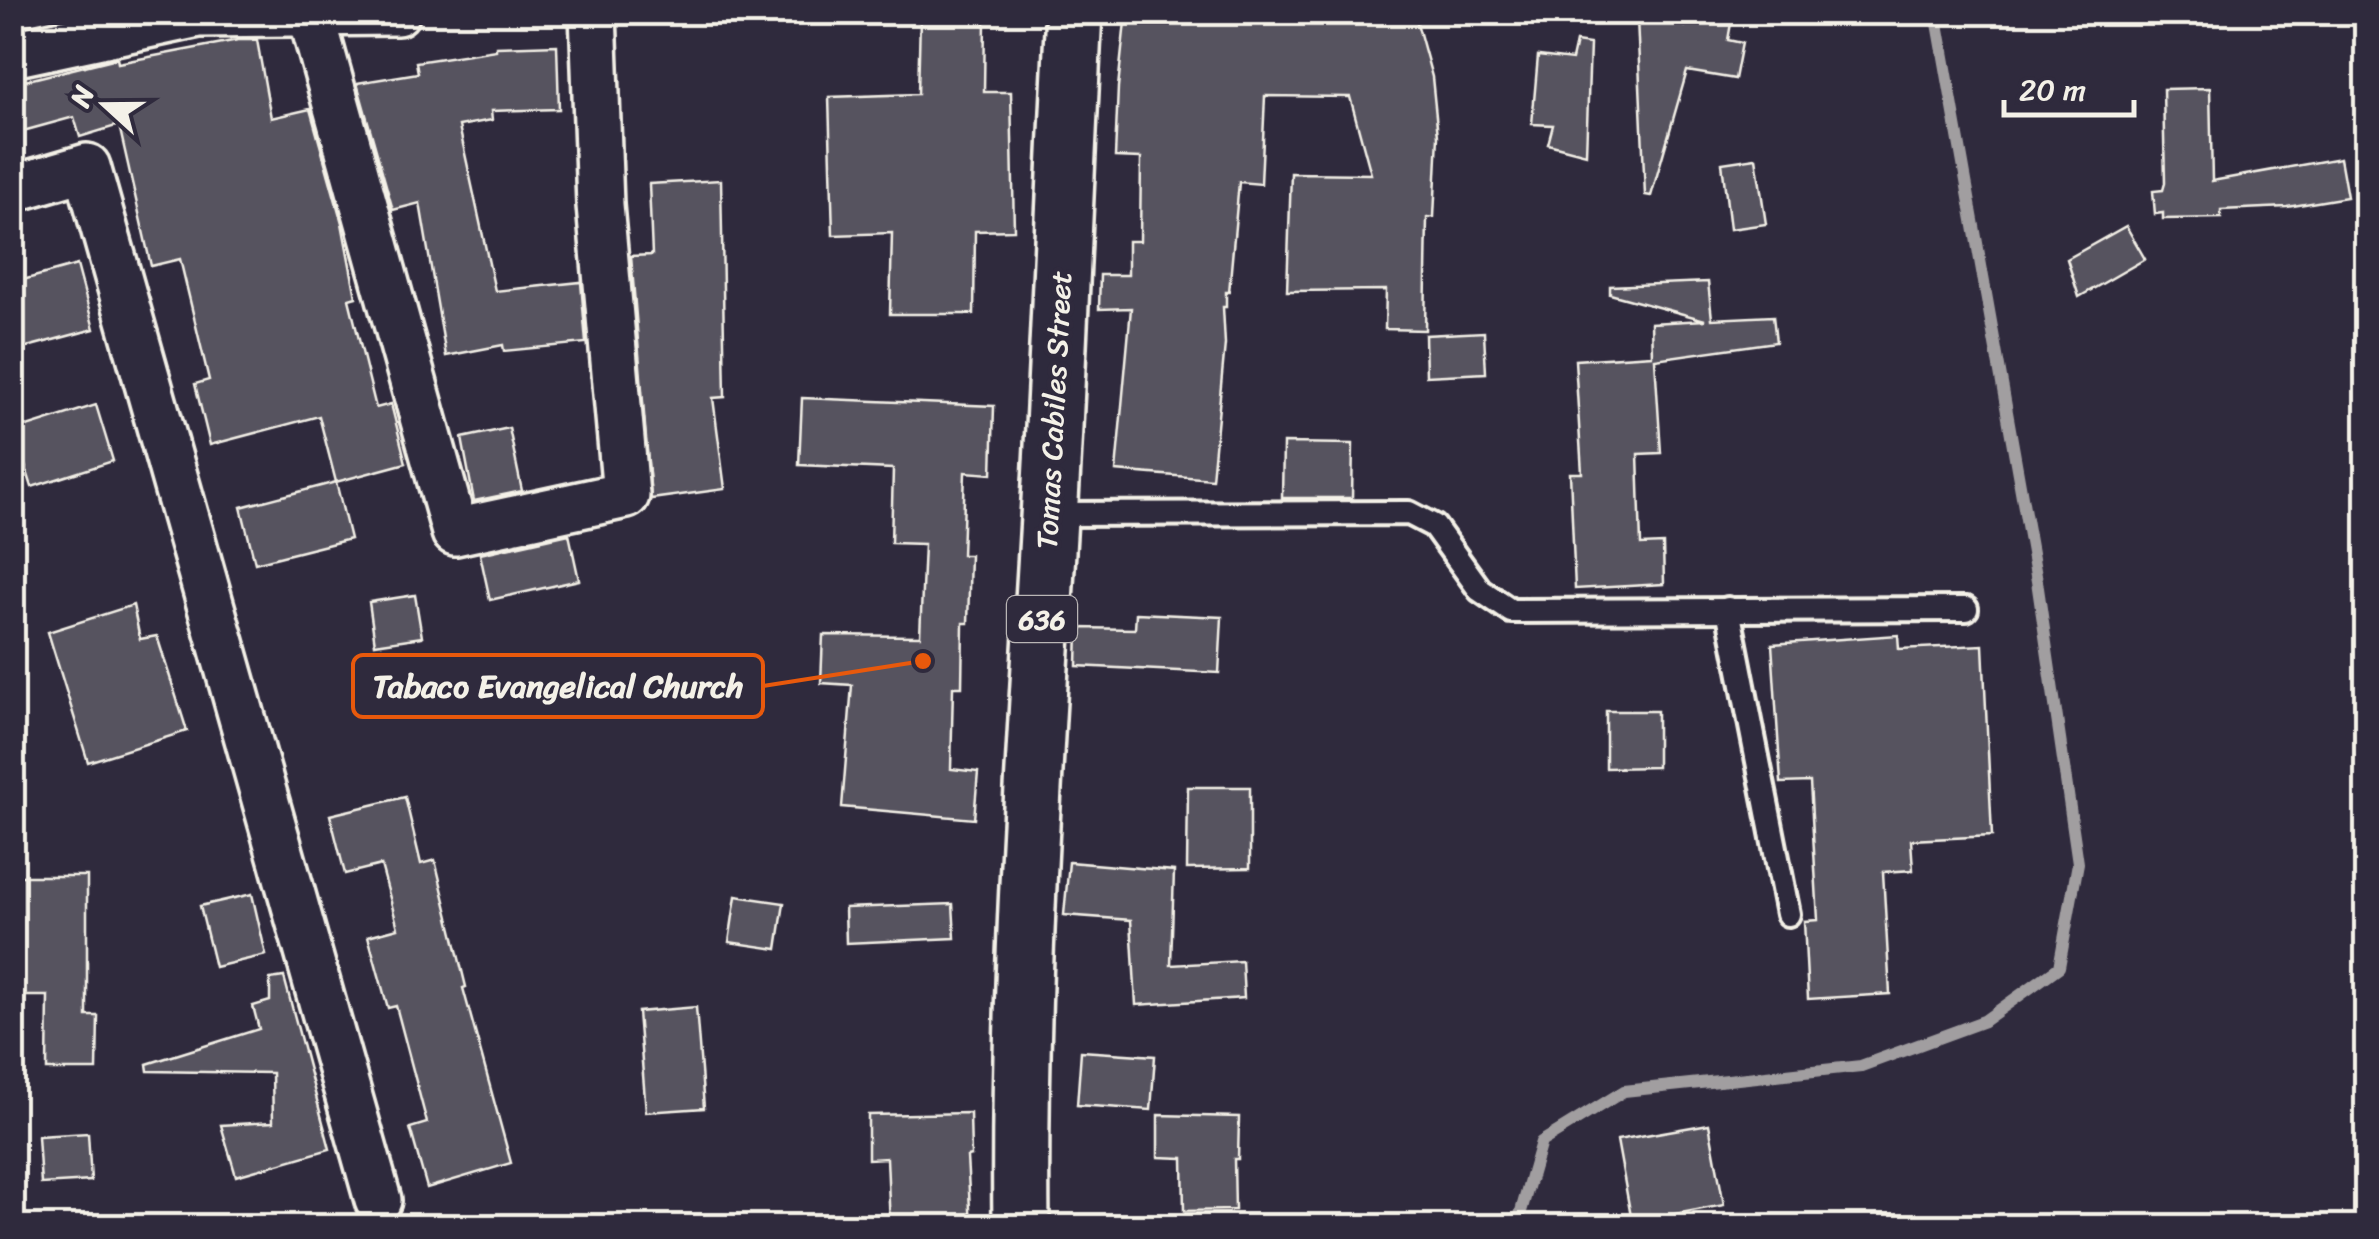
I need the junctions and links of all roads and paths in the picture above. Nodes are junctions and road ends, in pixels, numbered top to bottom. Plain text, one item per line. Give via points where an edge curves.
1 (397, 12) edge
2 (592, 12) edge
3 (1074, 12) edge
4 (311, 14) edge
5 (12, 54) edge
6 (12, 188) edge
7 (1049, 514) junction
8 (1966, 609) dead end
9 (1728, 610) junction
10 (1788, 914) dead end
11 (378, 1200) dead end
12 (1021, 1226) edge

1 - 4 street
2 - 4 street via 600,205 626,495 454,532
3 - 7 main road, Tomas Cabiles Street / 636
4 - 5 street via 198,14
6 - 11 street via 87,167
7 - 9 lane via 1410,513 1434,526 1480,590 1511,612
7 - 12 main road, Tomas Cabiles Street / 636 via 1019,1100
8 - 9 lane
9 - 10 lane

